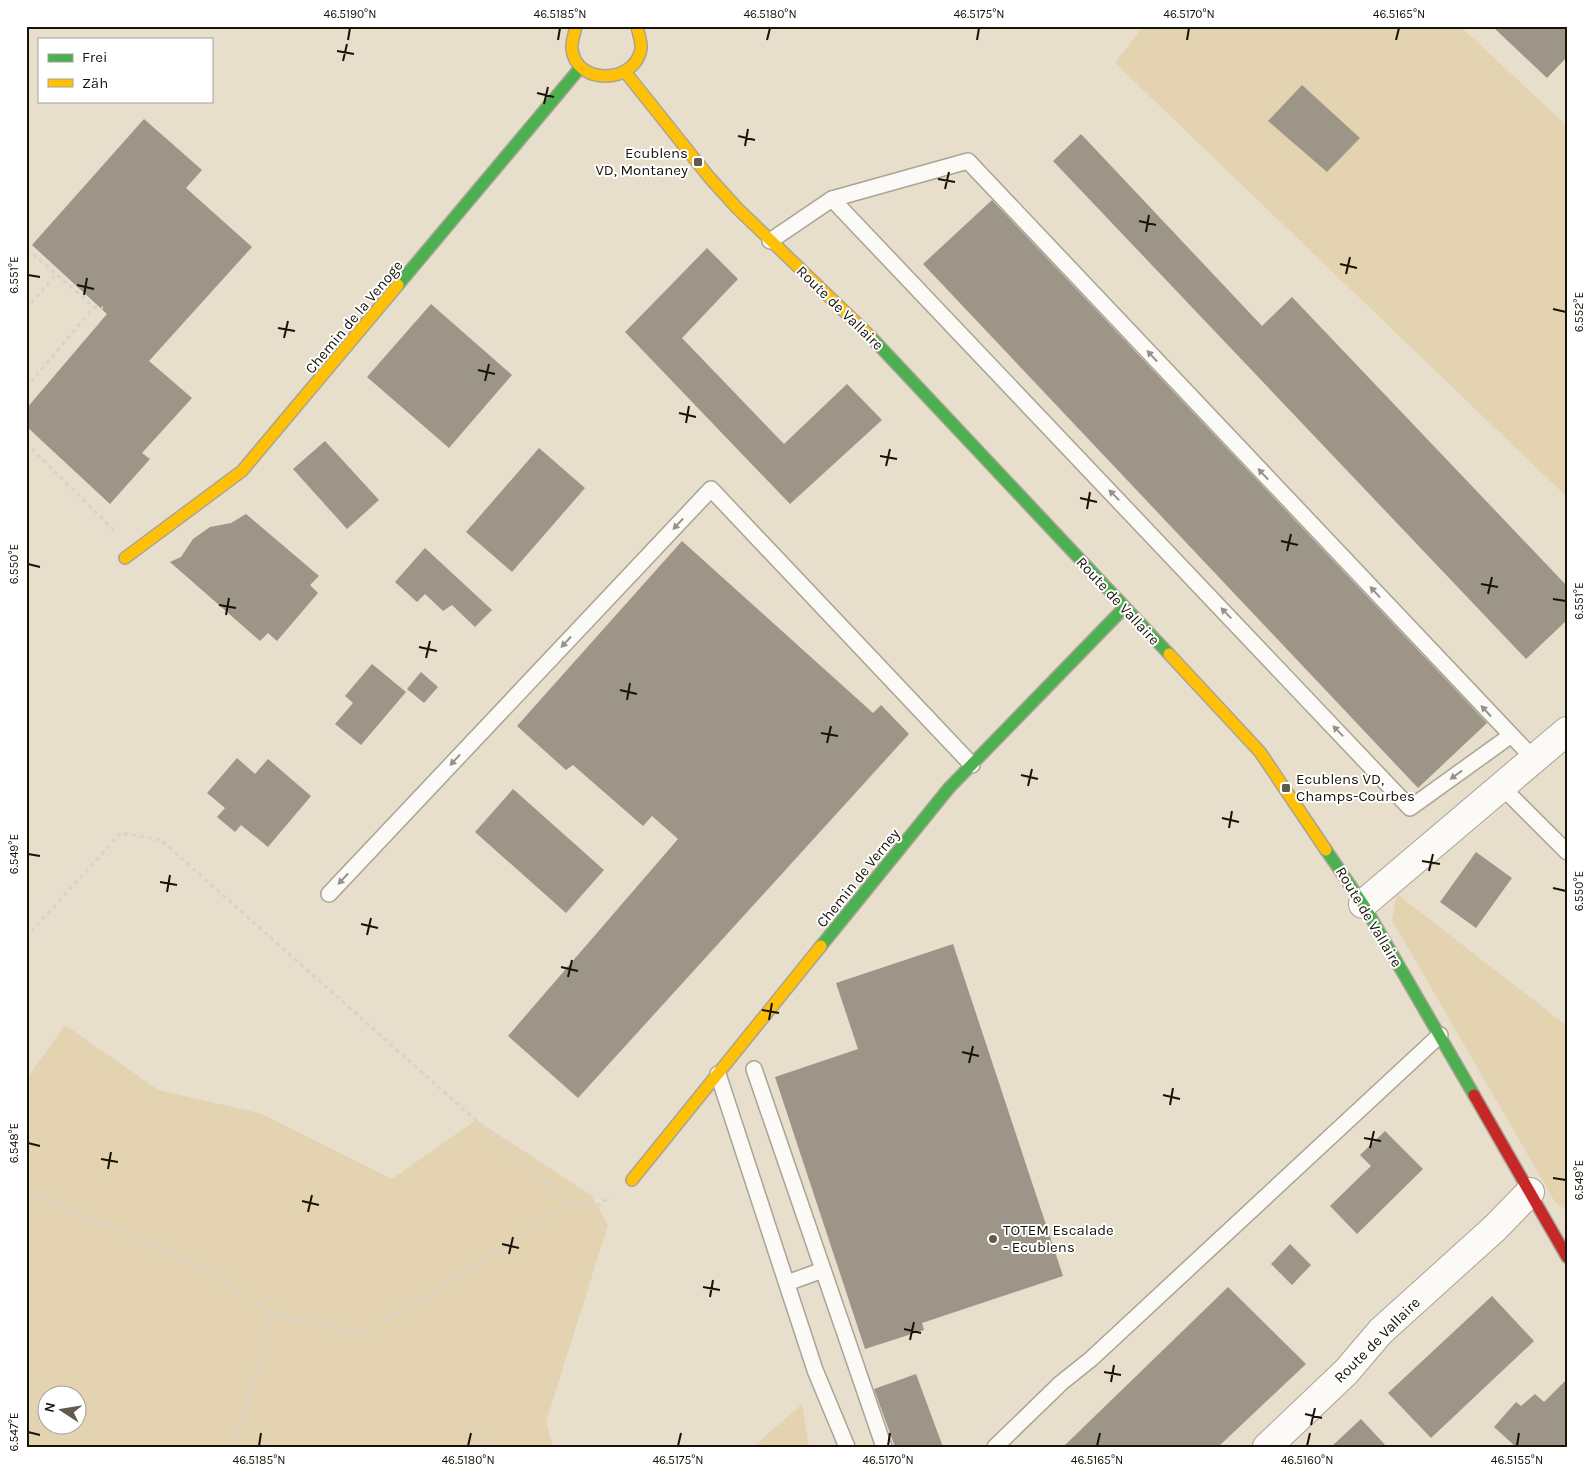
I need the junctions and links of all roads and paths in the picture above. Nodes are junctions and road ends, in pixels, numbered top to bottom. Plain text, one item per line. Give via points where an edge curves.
1 (576, 26) edge
2 (637, 26) edge
3 (580, 68) junction
4 (626, 73) junction
5 (832, 199) junction
6 (770, 241) junction
7 (26, 250) edge
8 (56, 275) junction
9 (94, 307) junction
10 (103, 308) dead end
11 (26, 309) edge
12 (26, 388) edge
13 (26, 443) edge
14 (136, 551) junction
15 (125, 558) dead end
16 (1124, 608) junction
17 (1567, 731) edge
18 (1510, 736) junction
19 (1533, 758) junction
20 (972, 765) junction
21 (1501, 786) junction
22 (1567, 852) edge
23 (329, 894) dead end
24 (1364, 904) junction
25 (26, 937) edge
26 (1440, 1035) junction
27 (754, 1068) dead end
28 (718, 1074) junction
29 (632, 1180) joint
30 (26, 1191) edge
31 (1530, 1192) junction
32 (570, 1204) junction
33 (1567, 1257) edge
34 (823, 1270) junction
35 (787, 1283) junction
36 (272, 1313) junction
37 (476, 1425) dead end
38 (236, 1447) edge
39 (486, 1447) edge
40 (847, 1447) edge
41 (884, 1447) edge
42 (995, 1447) edge
43 (1267, 1447) edge

1 - 3 street via 572,50
2 - 4 street via 641,51
3 - 4 street via 598,78
3 - 14 street, Chemin de la Venoge via 242,471
4 - 6 street, Route de Vallaire via 710,177
5 - 6 lane
18 -> 5 lane via 968,161
18 -> 5 lane via 1410,808
6 - 16 street, Route de Vallaire via 892,358
7 - 8 path
8 - 9 path
8 - 11 path
9 - 10 path
9 - 12 path
13 - 14 path
14 - 15 street, Chemin de la Venoge
16 - 20 street, Chemin de Verney
16 - 24 street, Route de Vallaire via 1260,752
17 - 19 street
18 - 19 lane
19 - 21 street
20 -> 23 lane via 711,488
20 - 28 street, Chemin de Verney
21 - 22 lane
21 - 24 street
24 - 26 street, Route de Vallaire
25 - 32 path via 121,833 161,840
26 - 31 street, Route de Vallaire
26 - 42 lane
27 - 34 lane
28 - 29 street, Chemin de Verney
28 - 35 lane
29 - 32 path via 597,1206
30 - 36 path via 200,1265
31 - 33 street, Route de Vallaire
31 - 43 street, Route de Vallaire via 1381,1331 1346,1372
32 - 36 path via 365,1334
34 - 35 lane
34 - 41 lane
35 - 40 lane via 815,1370
36 - 38 path
37 - 39 path

